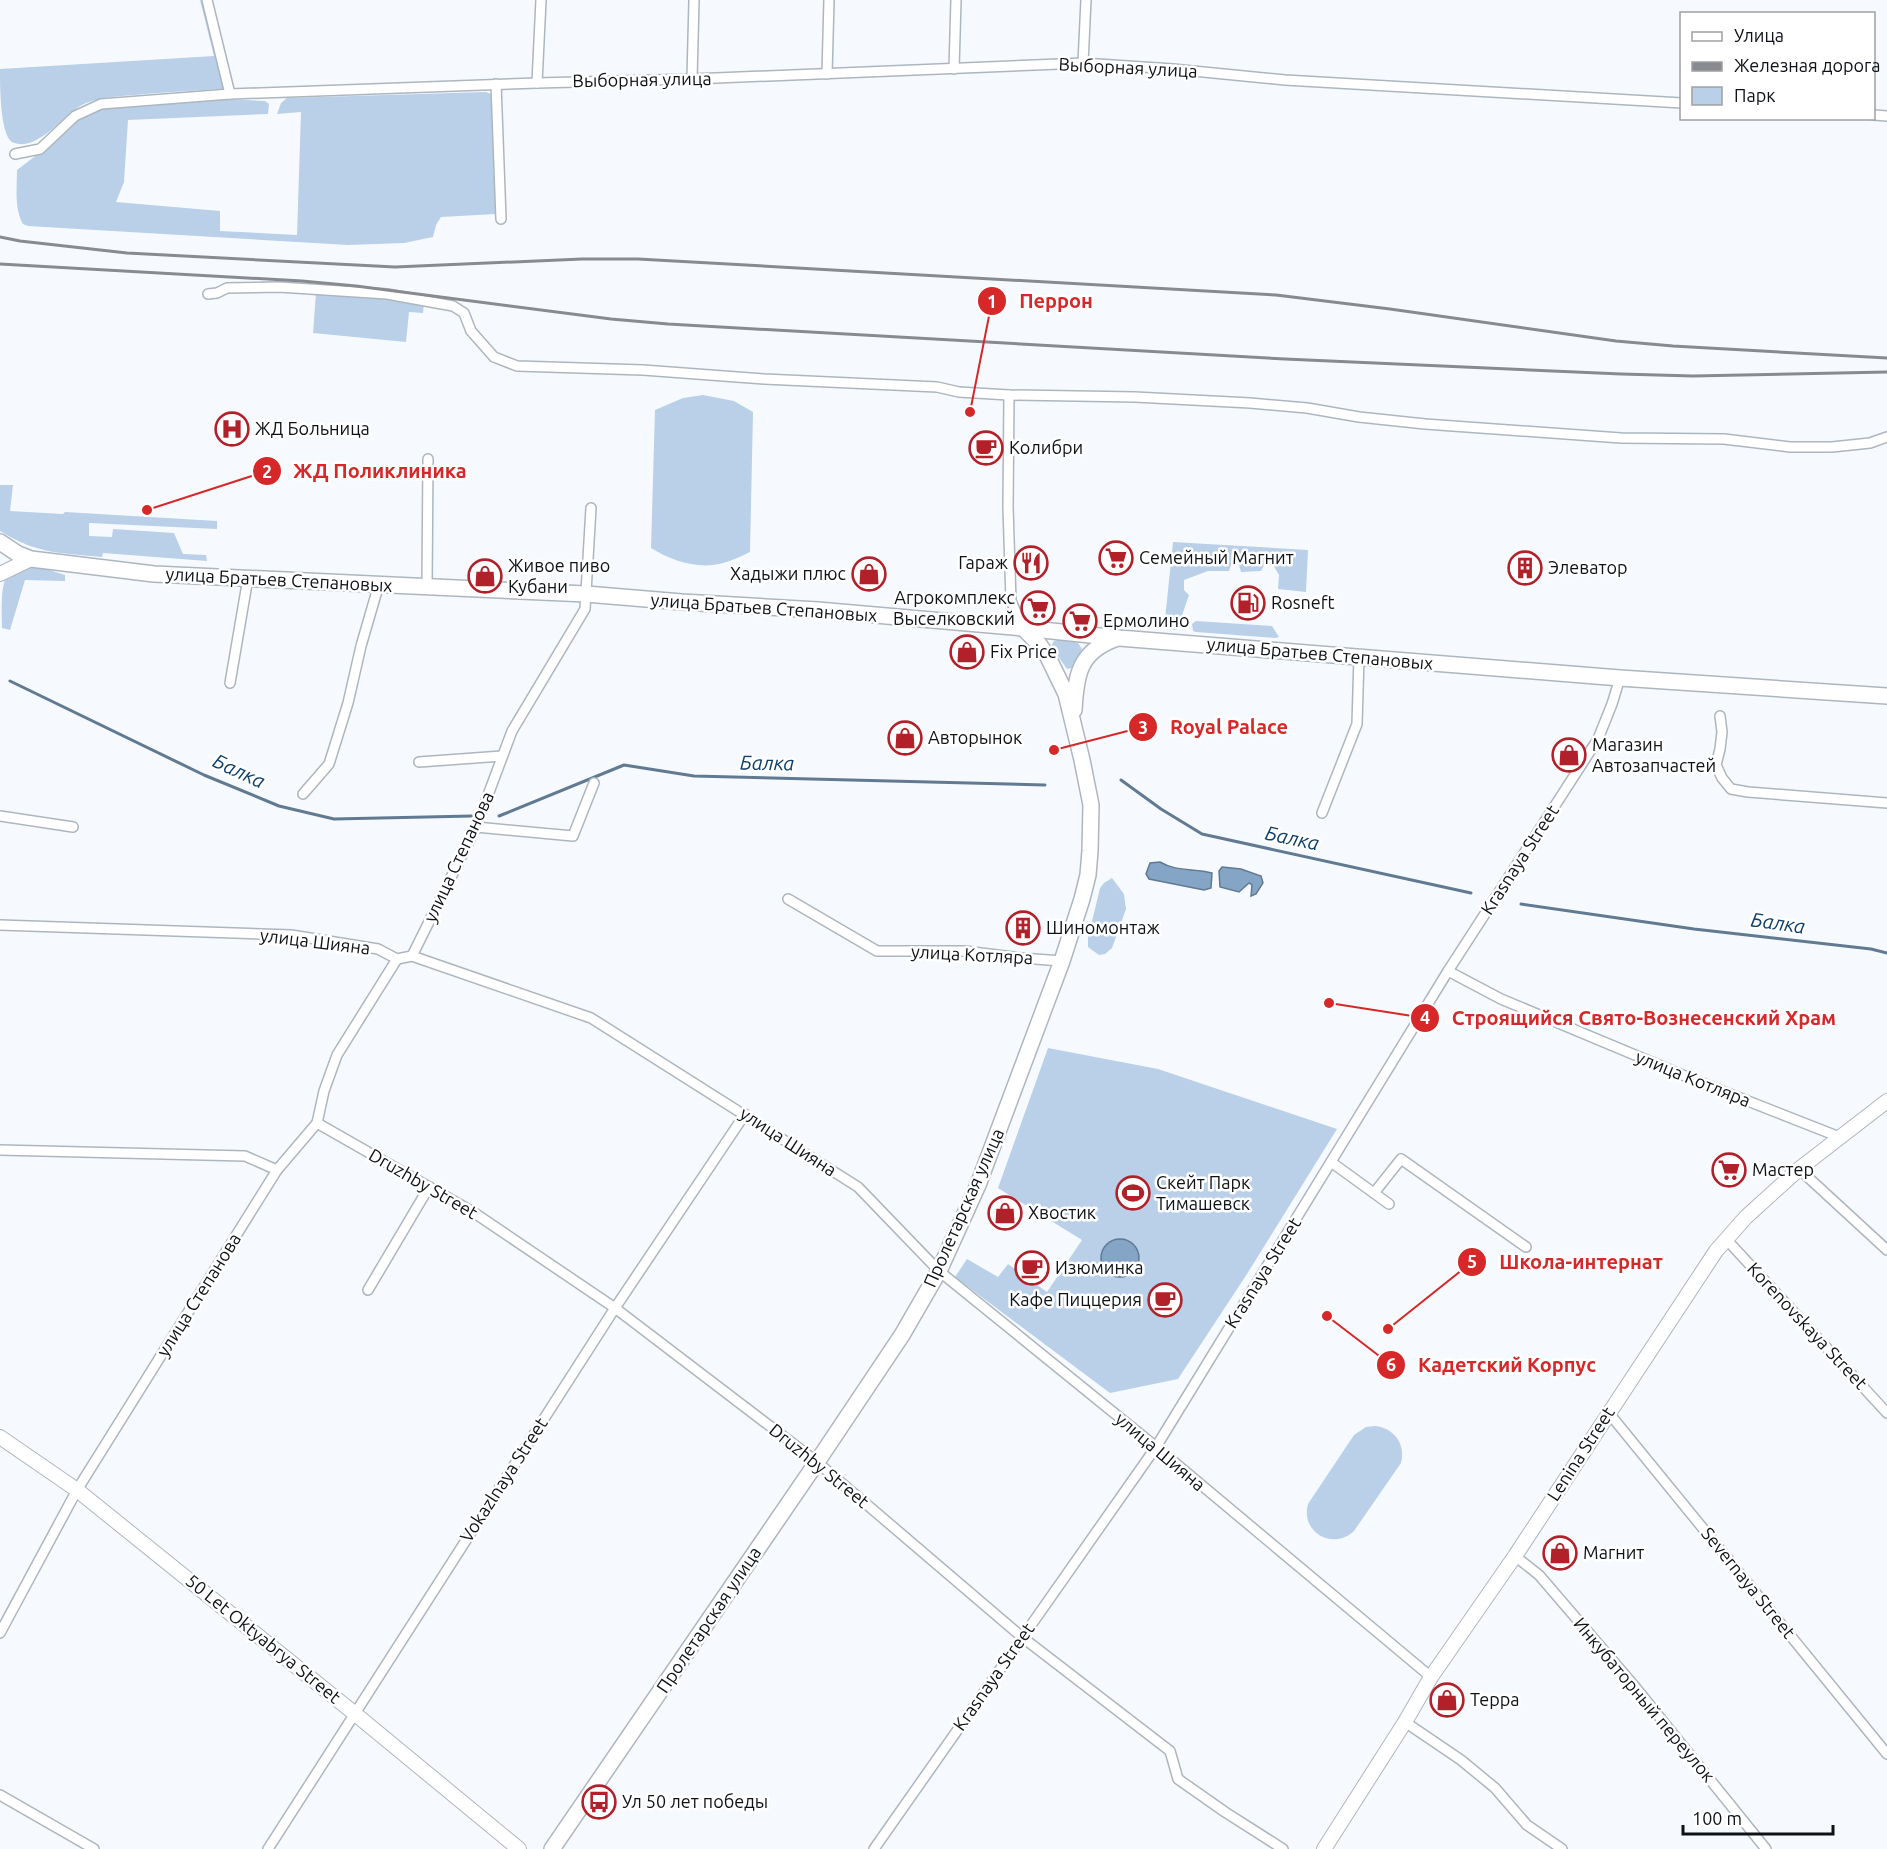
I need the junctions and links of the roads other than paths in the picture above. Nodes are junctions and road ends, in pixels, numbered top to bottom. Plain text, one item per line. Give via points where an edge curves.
1 (207, 0) edge
2 (541, 0) edge
3 (694, 0) edge
4 (829, 0) edge
5 (956, 0) edge
6 (1086, 0) edge
7 (1083, 63) junction
8 (954, 69) junction
9 (827, 74) junction
10 (692, 79) junction
11 (537, 83) junction
12 (496, 84) junction
13 (230, 94) junction
14 (1680, 104) edge
15 (15, 154) dead end
16 (501, 219) dead end
17 (208, 294) dead end
18 (1009, 395) junction
19 (1887, 437) edge
20 (428, 459) dead end
21 (591, 508) dead end
22 (1, 548) edge
23 (31, 559) junction
24 (0, 574) edge
25 (248, 578) junction
26 (379, 585) junction
27 (427, 587) junction
28 (586, 594) junction
29 (1023, 628) junction
30 (1119, 638) junction
31 (1359, 657) junction
32 (1620, 678) junction
33 (230, 683) dead end
34 (1887, 696) edge
35 (1720, 716) dead end
36 (1073, 722) junction
37 (502, 756) junction
38 (419, 762) dead end
39 (594, 783) dead end
40 (303, 794) dead end
41 (1887, 802) edge
42 (1322, 813) dead end
43 (0, 816) edge
44 (73, 827) dead end
45 (476, 827) junction
46 (788, 900) dead end
47 (0, 925) edge
48 (412, 956) junction
49 (397, 959) junction
50 (1062, 961) junction
51 (1448, 972) junction
52 (1887, 1101) edge
53 (745, 1114) junction
54 (317, 1124) junction
55 (1842, 1138) junction
56 (0, 1150) edge
57 (1331, 1162) junction
58 (1799, 1169) junction
59 (277, 1170) junction
60 (429, 1187) junction
61 (1374, 1193) junction
62 (1389, 1204) dead end
63 (1726, 1239) junction
64 (1526, 1247) dead end
65 (1887, 1250) edge
66 (939, 1271) junction
67 (368, 1290) dead end
68 (615, 1308) junction
69 (1608, 1412) junction
70 (1887, 1413) edge
71 (0, 1437) edge
72 (1156, 1447) junction
73 (817, 1462) junction
74 (77, 1490) junction
75 (1515, 1556) junction
76 (0, 1633) edge
77 (1022, 1636) junction
78 (1431, 1677) junction
79 (354, 1713) junction
80 (1406, 1722) junction
81 (1887, 1754) edge
82 (0, 1795) edge
83 (94, 1849) edge
84 (268, 1849) edge
85 (519, 1849) edge
86 (552, 1849) edge
87 (875, 1849) edge
88 (1283, 1849) edge
89 (1324, 1849) edge
90 (1562, 1849) edge
91 (1766, 1849) edge

1 - 13 street
2 - 11 street
3 - 10 street
4 - 9 street
5 - 8 street
6 - 7 street
7 - 8 street, Выборная улица
7 - 14 street, Выборная улица via 1285,80
8 - 9 street, Выборная улица
9 - 10 street, Выборная улица
10 - 11 street, Выборная улица
11 - 12 street, Выборная улица
12 - 13 street, Выборная улица
12 - 16 street
13 - 15 street, Выборная улица via 101,104 75,116 40,149
17 - 18 street via 225,289 279,287 387,294 453,306 464,313 471,331 494,357 517,366 937,387
18 - 19 street via 1250,403 1425,424 1621,438 1724,439 1790,447 1832,447
18 - 29 street via 1011,601
20 - 27 street
21 - 28 street, улица Степанова
22 - 23 main road, улица Братьев Степановых
23 - 24 main road
23 - 25 main road, улица Братьев Степановых via 154,573
25 - 26 main road, улица Братьев Степановых
25 - 33 street
26 - 27 main road, улица Братьев Степановых
26 - 40 street via 329,764
27 - 28 main road, улица Братьев Степановых
28 - 29 main road, улица Братьев Степановых
28 - 37 street, улица Степанова via 585,609 512,731
29 - 30 main road, улица Братьев Степановых
29 - 36 main road, Пролетарская улица via 1051,664 1066,694
30 - 31 main road, улица Братьев Степановых
30 - 36 main road via 1100,645 1082,663
31 - 32 main road, улица Братьев Степановых
31 - 42 street via 1357,724
32 - 34 main road, улица Братьев Степановых
32 - 51 street, Krasnaya Street via 1598,739
35 - 41 street via 1716,765 1731,789
36 - 50 main road, Пролетарская улица via 1091,805 1091,842 1088,875
37 - 38 street
37 - 45 street, улица Степанова
39 - 45 street via 573,836
43 - 44 street
45 - 48 street, улица Степанова
46 - 50 street, улица Котляра via 877,951 965,951
47 - 49 street, улица Шияна via 291,935 378,949
48 - 49 street
48 - 53 street, улица Шияна via 591,1018
49 - 54 street, улица Степанова via 337,1055
50 - 66 main road, Пролетарская улица via 978,1185
51 - 55 street, улица Котляра via 1565,1027
51 - 57 street, Krasnaya Street
52 - 55 main road, Lenina Street
53 - 66 street, улица Шияна via 858,1187
53 - 68 street, Vokazlnaya Street
54 - 59 street, улица Степанова
54 - 60 street, Druzhby Street
55 - 58 main road, Lenina Street
56 - 59 street via 245,1156
57 - 61 street
57 - 72 street, Krasnaya Street
58 - 63 main road, Lenina Street
58 - 65 street
59 - 74 street, улица Степанова
60 - 67 street
60 - 68 street, Druzhby Street via 473,1212
61 - 62 street
61 - 64 street via 1401,1159
63 - 69 main road, Lenina Street
63 - 70 street, Korenovskaya Street
66 - 72 street, улица Шияна
66 - 73 main road, Пролетарская улица via 902,1335
68 - 73 street, Druzhby Street
68 - 79 street, Vokazlnaya Street
69 - 75 main road, Lenina Street
69 - 81 street, Severnaya Street
71 - 74 main road, 50 Let Oktyabrya Street
72 - 77 street, Krasnaya Street
72 - 78 street, улица Шияна
73 - 77 street, Druzhby Street
73 - 86 main road, Пролетарская улица
74 - 76 street, улица Степанова
74 - 79 main road, 50 Let Oktyabrya Street
75 - 78 main road, Lenina Street
75 - 91 street, Инкубаторный переулок via 1539,1575 1636,1688
77 - 87 street, Krasnaya Street
77 - 88 street, Druzhby Street via 1170,1751 1178,1779
78 - 80 main road, Lenina Street
79 - 84 street, Vokazlnaya Street
79 - 85 main road, 50 Let Oktyabrya Street
80 - 89 main road, Lenina Street
80 - 90 street via 1461,1760 1495,1788 1527,1825
82 - 83 street

